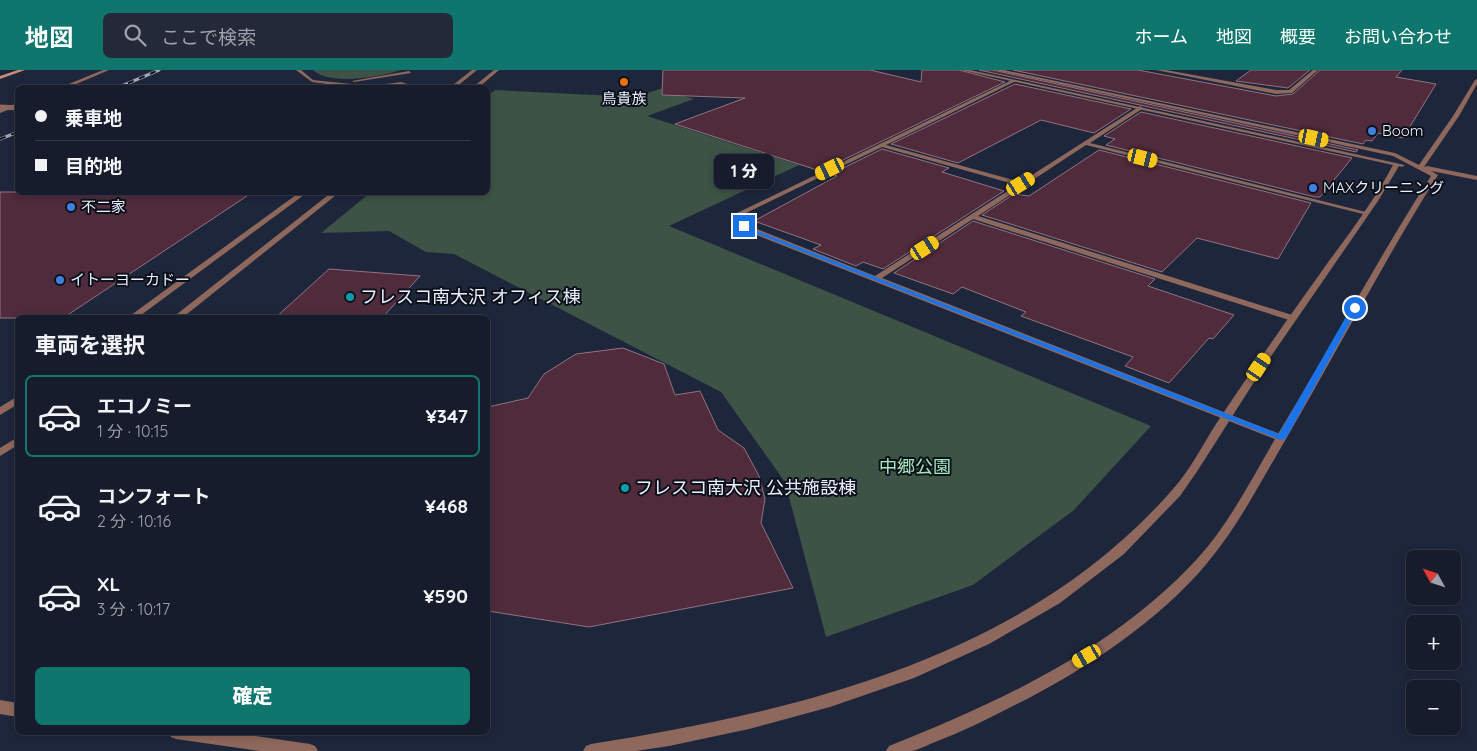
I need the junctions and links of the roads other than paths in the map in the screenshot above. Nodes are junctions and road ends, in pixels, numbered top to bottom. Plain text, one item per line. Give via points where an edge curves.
1 (22, 70) edge
2 (107, 70) edge
3 (298, 70) edge
4 (475, 70) edge
5 (497, 70) edge
6 (963, 70) edge
7 (997, 70) edge
8 (1158, 70) edge
9 (1316, 70) edge
10 (411, 71) edge
11 (0, 78) edge
12 (1477, 80) edge
13 (1014, 81) junction
14 (343, 83) junction
15 (401, 83) junction
16 (70, 85) edge
17 (358, 85) edge
18 (386, 85) edge
19 (404, 85) edge
20 (455, 85) edge
21 (478, 85) edge
22 (15, 106) edge
23 (0, 107) edge
24 (15, 107) edge
25 (1140, 108) junction
26 (0, 111) edge
27 (880, 144) junction
28 (1087, 144) junction
29 (1396, 165) junction
30 (1421, 166) junction
31 (1477, 178) edge
32 (1021, 184) junction
33 (301, 195) edge
34 (333, 195) edge
35 (1367, 213) junction
36 (975, 216) junction
37 (875, 279) junction
38 (135, 315) edge
39 (180, 315) edge
40 (1292, 318) junction
41 (15, 401) edge
42 (0, 412) edge
43 (1227, 416) junction
44 (1281, 438) junction
45 (15, 442) edge
46 (0, 454) edge
47 (0, 707) edge
48 (15, 710) edge
49 (197, 735) edge
50 (310, 751) edge
51 (591, 751) edge
52 (894, 751) edge

1 - 11 main road
2 - 16 street
3 - 14 street via 312,81
4 - 20 street
5 - 21 street
6 - 13 street
7 - 30 street via 1395,155
8 - 9 street via 1290,92
10 - 14 street
10 - 15 street via 403,76
12 - 30 street
13 - 25 street
13 - 27 street
14 - 17 street
15 - 18 street
15 - 19 street
22 - 23 street, bridge
24 - 26 street
25 - 28 street
25 - 29 street
27 - 32 street
27 - 37 street via 740,214 738,218 744,226
28 - 32 street
28 - 35 street
29 - 30 street
29 - 35 street
30 - 31 street
30 - 44 street via 1435,175
32 - 36 street
33 - 38 street
34 - 39 street
35 - 40 street
36 - 37 street
36 - 40 street
37 - 43 street
40 - 43 street
41 - 42 street
43 - 44 street
43 - 51 street via 1176,492 1140,530 1103,564 1038,610 993,635 871,688 794,713
44 - 52 street via 1228,525 1192,572 1153,608 1087,656 987,714
45 - 46 street
47 - 48 street
49 - 50 street

